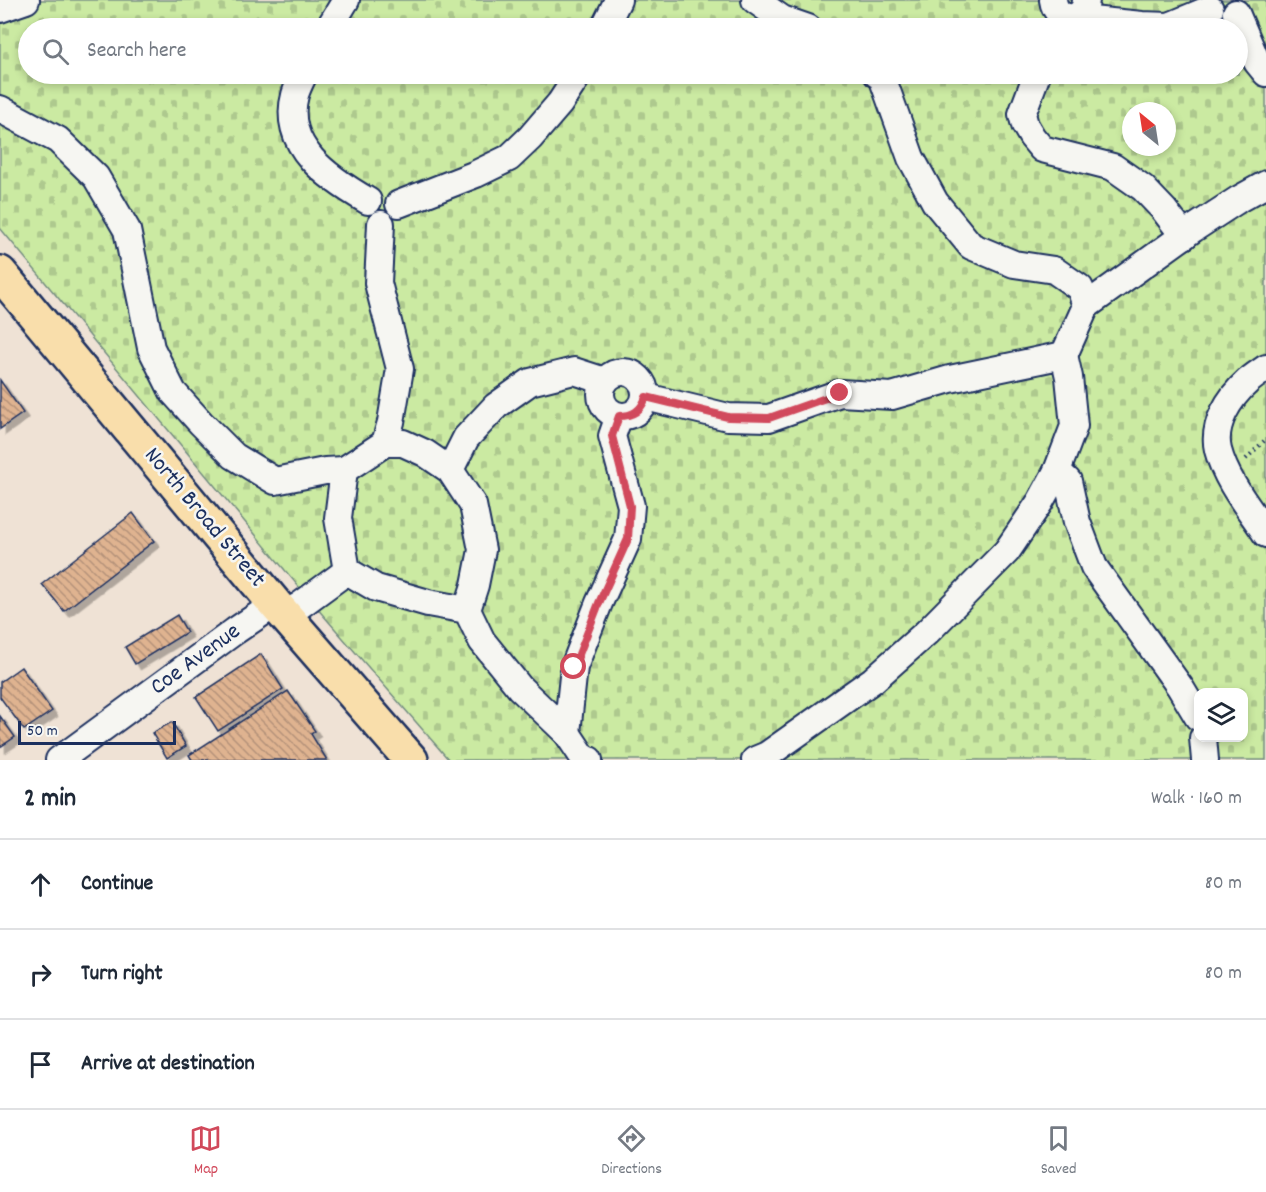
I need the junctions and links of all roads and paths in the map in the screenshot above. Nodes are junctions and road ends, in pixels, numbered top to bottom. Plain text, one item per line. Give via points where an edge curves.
1 (26, 0) edge
2 (346, 0) edge
3 (618, 0) edge
4 (755, 0) edge
5 (1209, 5) edge
6 (1239, 6) edge
7 (0, 9) edge
8 (1070, 12) edge
9 (335, 18) edge
10 (609, 18) edge
11 (782, 18) edge
12 (1086, 18) edge
13 (1184, 18) edge
14 (1248, 34) edge
15 (1266, 73) edge
16 (300, 84) edge
17 (572, 84) edge
18 (885, 84) edge
19 (1033, 84) edge
20 (0, 109) edge
21 (1266, 184) edge
22 (368, 201) junction
23 (399, 204) junction
24 (381, 224) junction
25 (1184, 236) junction
26 (0, 273) edge
27 (1086, 306) junction
28 (1064, 355) junction
29 (1266, 368) edge
30 (605, 381) junction
31 (646, 397) junction
32 (619, 416) junction
33 (385, 443) junction
34 (344, 470) junction
35 (450, 470) junction
36 (1057, 471) junction
37 (1266, 534) edge
38 (347, 571) junction
39 (279, 609) junction
40 (467, 610) junction
41 (1194, 711) edge
42 (567, 733) junction
43 (1203, 742) edge
44 (59, 760) edge
45 (411, 760) edge
46 (589, 760) edge
47 (755, 760) edge
48 (1205, 760) edge

1 - 7 street
2 - 9 street
3 - 10 street
4 - 11 street
5 - 6 street via 1222,18
5 - 13 street
8 - 12 street
14 - 15 street via 1257,62
16 - 22 street via 292,115 306,151 341,185
17 - 23 street via 509,158
18 - 27 street via 911,158 935,202 971,246 1014,264 1054,270 1080,288
19 - 25 street via 1022,114 1042,149 1113,167 1143,188
20 - 34 street via 58,140 96,177 127,230 151,348 173,392 201,423 234,456 275,481
21 - 25 street
22 - 23 street via 373,194 384,191 394,195
22 - 24 street via 368,214
23 - 24 street via 396,218
24 - 33 street via 378,283 400,369
25 - 27 street
26 - 39 main road, North Broad Street
27 - 28 street
28 - 31 street via 950,379 892,396 840,393 769,418 728,417
28 - 36 street via 1074,426
29 - 37 street via 1246,382 1230,402 1217,432 1218,449 1228,476
30 - 31 street via 617,373 631,373 643,383
30 - 32 street via 603,403
30 - 35 street via 574,371 530,382 496,406 466,438
31 - 32 street via 639,410
32 - 42 street via 612,436 630,506 628,539 574,667
33 - 34 street
33 - 35 street via 403,443
34 - 38 street via 338,518
35 - 40 street via 473,505 482,550
36 - 41 street via 1068,481 1077,522 1094,567
36 - 47 street via 1008,551 927,632 873,680
38 - 39 street, Coe Avenue via 299,606
38 - 40 street via 376,588
39 - 44 street, Coe Avenue via 235,631
39 - 45 main road, North Broad Street
40 - 42 street via 488,649 520,688
42 - 46 street
43 - 48 street

